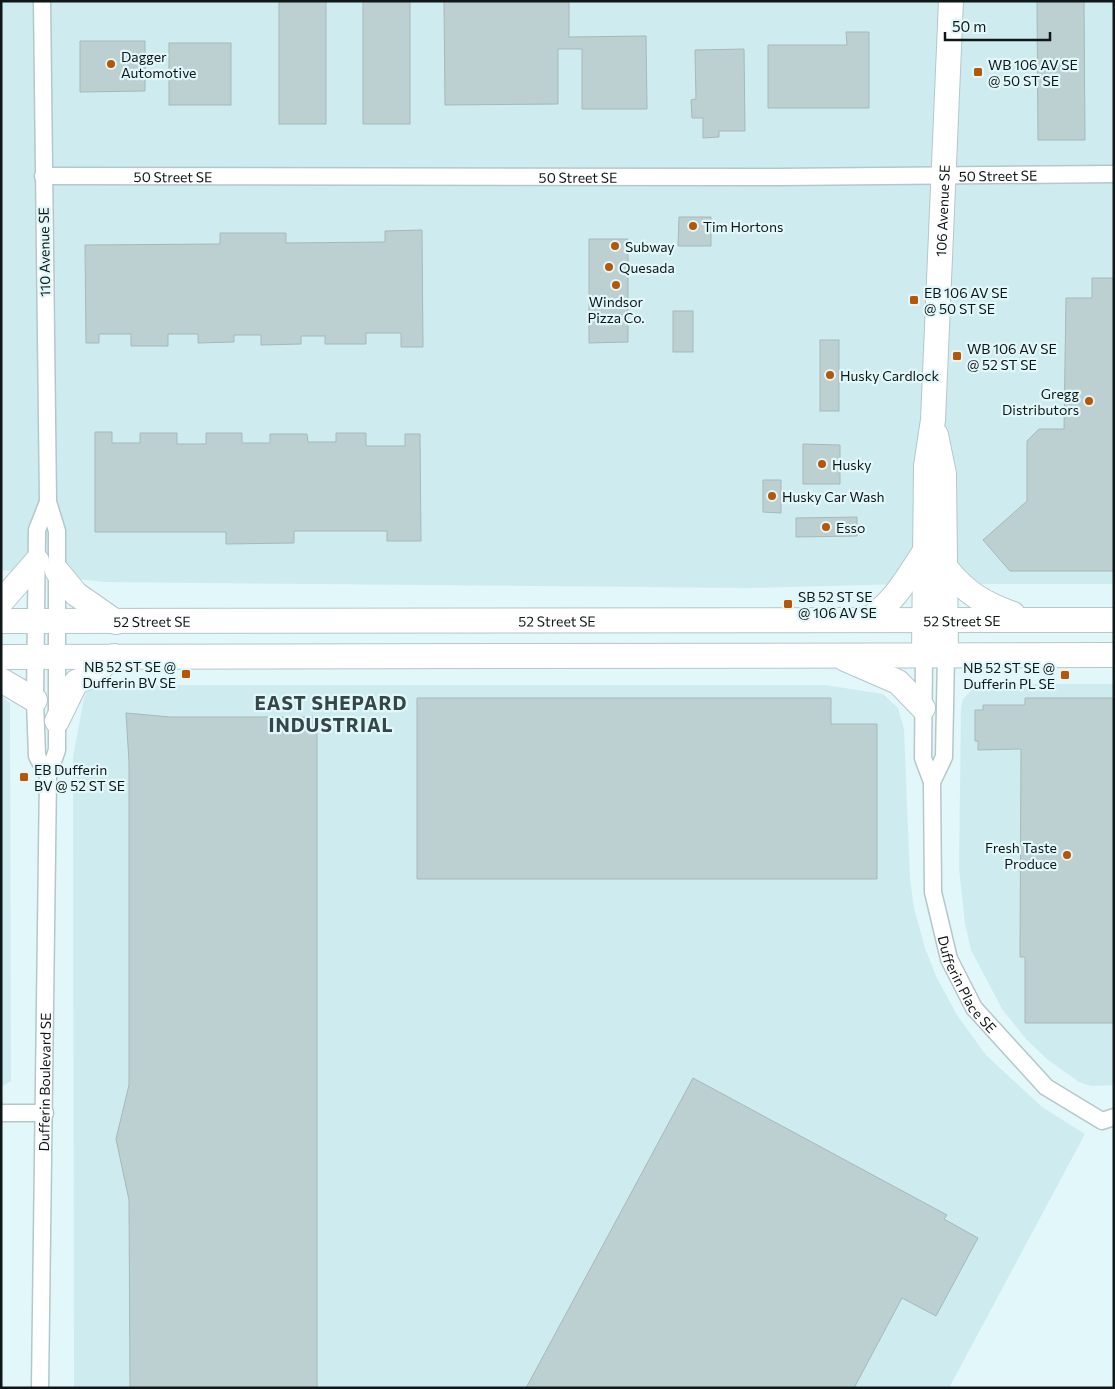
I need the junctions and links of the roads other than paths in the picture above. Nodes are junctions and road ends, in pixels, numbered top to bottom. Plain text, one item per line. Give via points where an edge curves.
1 (42, 1) edge
2 (951, 1) edge
3 (943, 174) junction
4 (1114, 174) edge
5 (43, 176) junction
6 (933, 420) junction
7 (48, 502) junction
8 (925, 551) junction
9 (47, 566) junction
10 (946, 568) junction
11 (1, 602) edge
12 (868, 620) junction
13 (935, 620) junction
14 (1031, 620) junction
15 (1114, 620) edge
16 (1, 621) edge
17 (46, 621) junction
18 (116, 622) junction
19 (935, 655) junction
20 (1114, 655) edge
21 (114, 656) junction
22 (836, 656) junction
23 (1, 657) edge
24 (46, 657) junction
25 (1, 680) edge
26 (34, 700) junction
27 (923, 708) junction
28 (57, 721) junction
29 (48, 776) junction
30 (932, 782) junction
31 (1, 1113) edge
32 (45, 1113) junction
33 (1114, 1117) edge
34 (40, 1388) edge

1 - 5 street, 110 Avenue SE
2 - 3 main road, 106 Avenue SE
3 - 4 street, 50 Street SE
3 - 5 street, 50 Street SE via 778,177
3 - 6 main road, 106 Avenue SE
5 - 7 street, 110 Avenue SE
6 - 8 main road, 106 Avenue SE via 926,466
6 - 10 main road, 106 Avenue SE via 944,474
7 - 9 street, 110 Avenue SE via 57,531
7 - 9 street, 110 Avenue SE via 37,530
8 - 12 main road via 896,595
8 - 13 main road, 106 Avenue SE
9 - 11 main road
9 - 17 street, 110 Avenue SE
9 - 17 street, 110 Avenue SE
9 - 18 main road via 76,594
10 - 13 main road, 106 Avenue SE
10 - 14 main road via 958,584 984,604
12 - 13 main road, 52 Street SE
12 - 18 main road, 52 Street SE
13 - 14 main road, 52 Street SE
13 - 19 main road, 106 Avenue SE
14 - 15 main road, 52 Street SE
16 - 17 main road, 52 Street SE
17 - 18 main road, 52 Street SE
17 - 24 street, Dufferin Boulevard SE
19 - 20 main road
19 - 22 main road
19 - 27 street, Dufferin Place SE
19 - 30 street, Dufferin Place SE via 944,757
21 - 22 main road
21 - 24 main road
21 - 28 main road via 91,676 76,682
22 - 27 main road via 898,682
23 - 24 main road
24 - 26 street, Dufferin Boulevard SE
24 - 28 street, Dufferin Boulevard SE
25 - 26 main road
26 - 29 street, Dufferin Boulevard SE via 37,756
27 - 30 street, Dufferin Place SE via 923,758
28 - 29 street, Dufferin Boulevard SE via 57,750
29 - 32 street, Dufferin Boulevard SE
30 - 33 street, Dufferin Place SE via 933,892 949,959 974,1008 1046,1087 1102,1121
31 - 32 street
32 - 34 street, Dufferin Boulevard SE

